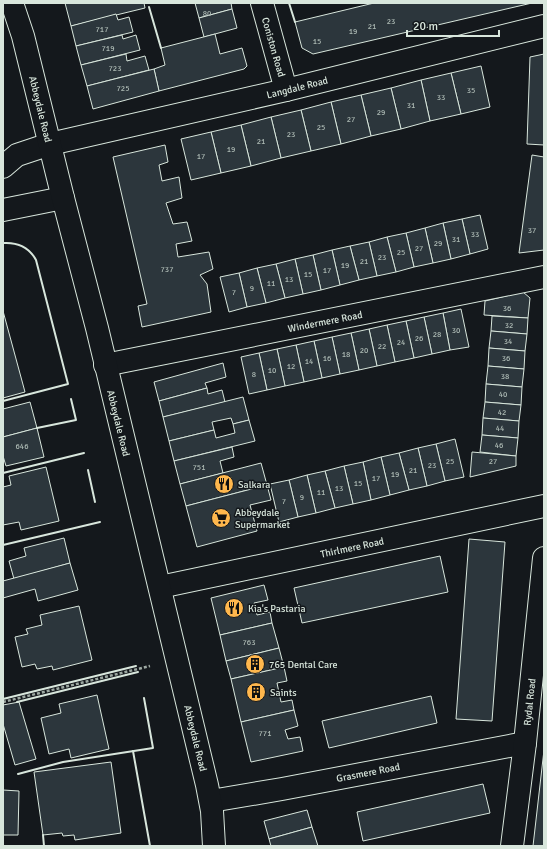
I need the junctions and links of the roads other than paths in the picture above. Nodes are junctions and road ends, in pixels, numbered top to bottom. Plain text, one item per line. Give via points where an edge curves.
1 (12, 3) edge
2 (262, 3) edge
3 (544, 26) edge
4 (286, 90) junction
5 (50, 144) junction
6 (3, 167) edge
7 (63, 198) junction
8 (3, 210) edge
9 (544, 277) edge
10 (105, 365) junction
11 (544, 506) edge
12 (544, 558) edge
13 (160, 587) junction
14 (525, 743) junction
15 (211, 801) junction
16 (214, 846) edge
17 (512, 846) edge

1 - 5 street, Abbeydale Road via 24,36
2 - 4 street, Coniston Road
3 - 4 street, Langdale Road
4 - 5 street, Langdale Road
5 - 6 street, Langdale Road via 17,155
5 - 7 street, Abbeydale Road
7 - 8 street
7 - 10 street, Abbeydale Road
9 - 10 street, Windermere Road
10 - 13 street, Abbeydale Road
11 - 13 street, Thirlmere Road
12 - 14 street, Rydal Road
13 - 15 street, Abbeydale Road
14 - 15 street, Grasmere Road
14 - 17 street, Rydal Road
15 - 16 street, Abbeydale Road

